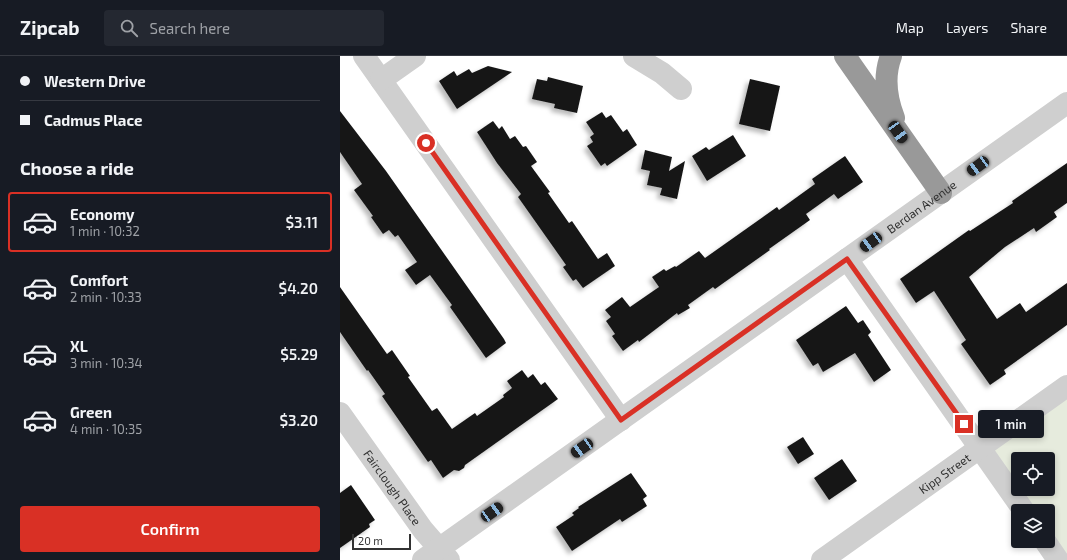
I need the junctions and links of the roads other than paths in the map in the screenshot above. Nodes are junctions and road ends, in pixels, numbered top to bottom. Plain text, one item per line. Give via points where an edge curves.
1 (364, 56) edge
2 (415, 56) edge
3 (634, 56) edge
4 (845, 56) edge
5 (891, 56) edge
6 (381, 80) junction
7 (681, 89) dead end
8 (1067, 103) edge
9 (907, 144) junction
10 (941, 193) junction
11 (847, 259) junction
12 (1067, 386) edge
13 (340, 413) edge
14 (621, 420) junction
15 (981, 449) junction
16 (1019, 504) edge
17 (1050, 548) edge
18 (437, 556) edge
19 (822, 560) edge
20 (1058, 560) edge

1 - 6 street
2 - 6 street
3 - 7 street via 662,73
4 - 9 highway
5 - 9 highway via 887,68 888,100 896,126
6 - 14 street
8 - 10 street, Berdan Avenue
9 - 10 highway
10 - 11 street, Berdan Avenue
11 - 14 street, Berdan Avenue
11 - 15 street
12 - 15 street, Kipp Street
13 - 18 street, Fairclough Place via 423,530
14 - 18 street, Berdan Avenue
15 - 16 street
15 - 19 street, Kipp Street
17 - 20 street

